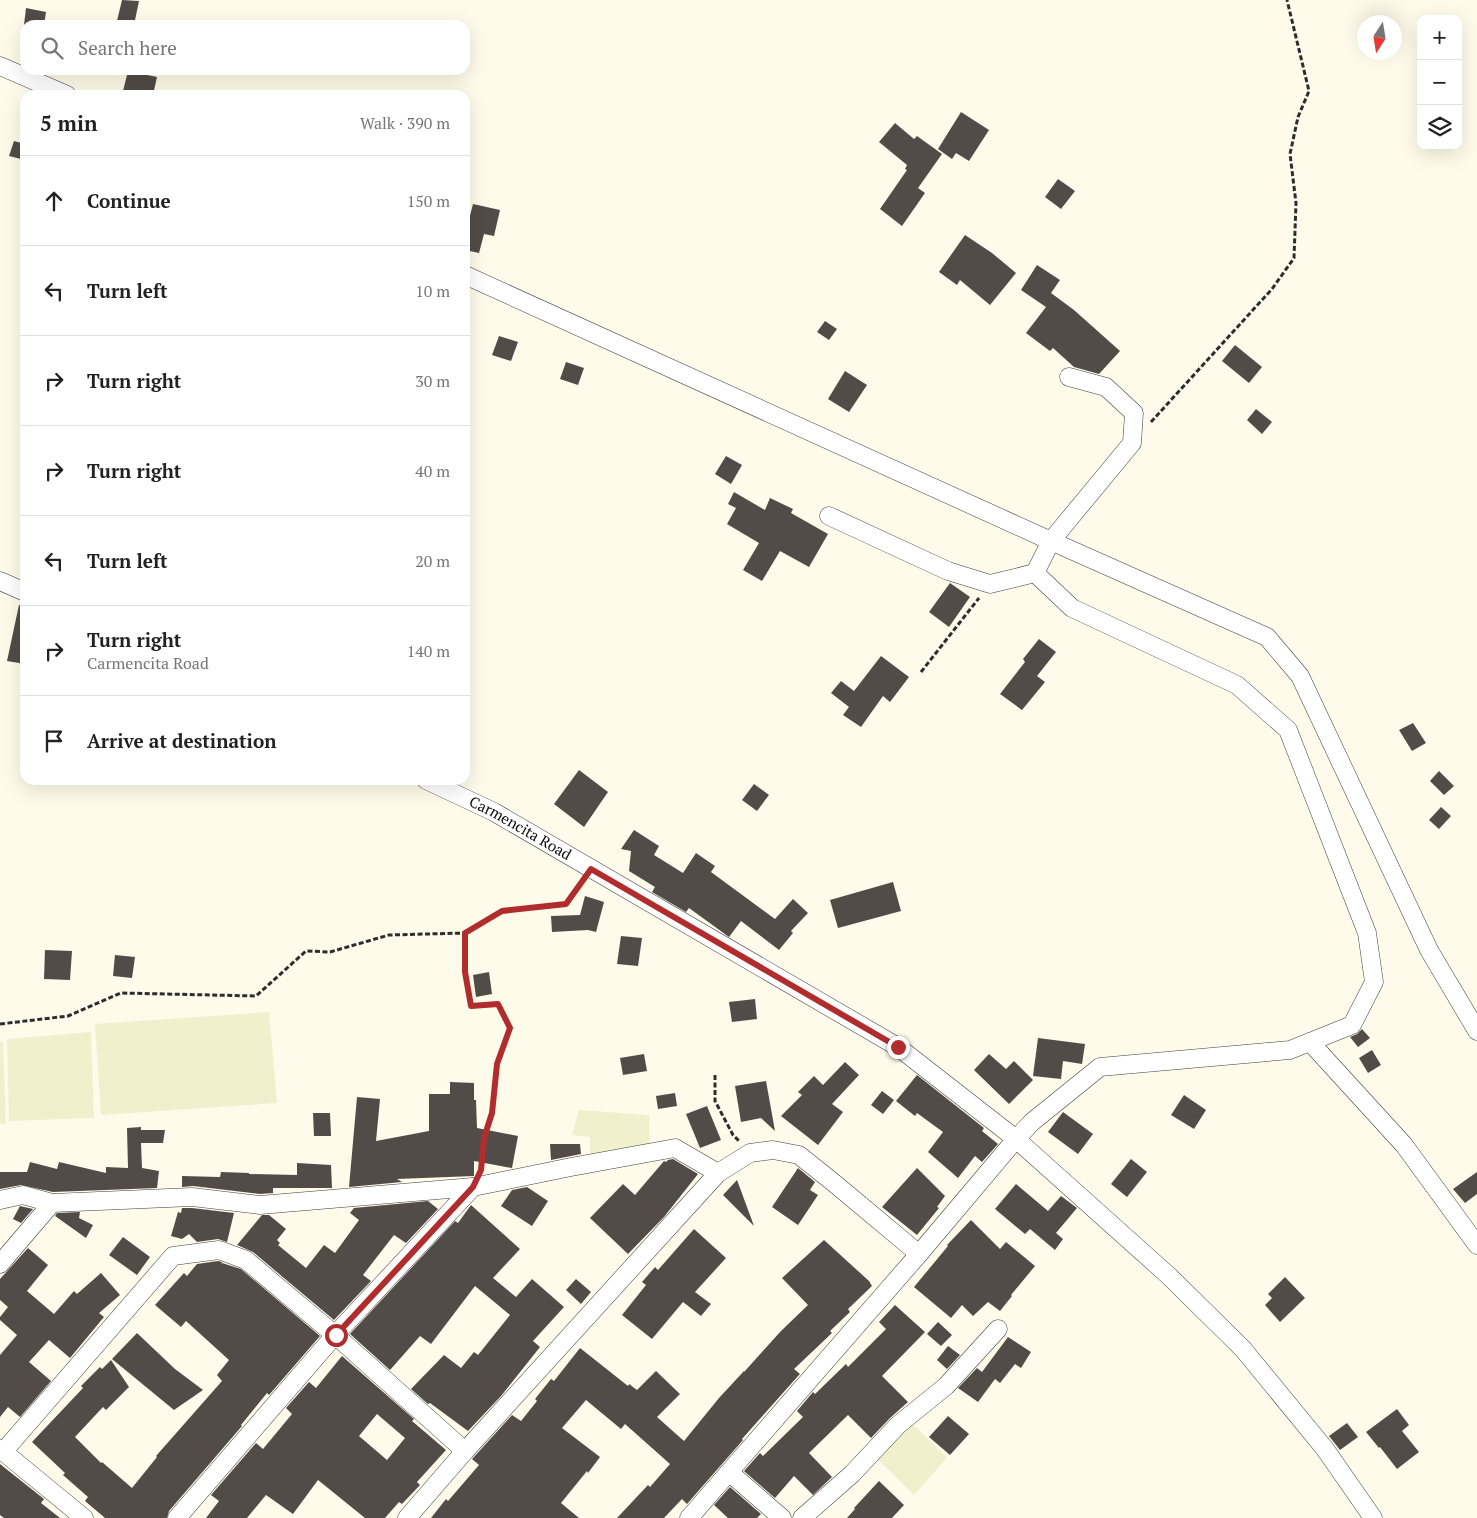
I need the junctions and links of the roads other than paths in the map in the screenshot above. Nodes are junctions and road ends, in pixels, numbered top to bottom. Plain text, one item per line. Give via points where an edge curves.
1 (0, 66) edge
2 (20, 75) edge
3 (21, 75) edge
4 (55, 90) edge
5 (470, 277) edge
6 (1069, 377) dead end
7 (829, 516) dead end
8 (1051, 541) junction
9 (1035, 573) junction
10 (0, 581) edge
11 (20, 590) edge
12 (437, 785) edge
13 (1477, 1031) edge
14 (1310, 1042) junction
15 (1016, 1139) junction
16 (718, 1173) junction
17 (473, 1187) junction
18 (0, 1200) edge
19 (52, 1203) junction
20 (1477, 1245) edge
21 (919, 1254) junction
22 (0, 1264) edge
23 (998, 1329) dead end
24 (336, 1335) junction
25 (465, 1450) junction
26 (1, 1451) edge
27 (729, 1472) junction
28 (84, 1518) edge
29 (177, 1518) edge
30 (407, 1518) edge
31 (689, 1518) edge
32 (782, 1518) edge
33 (802, 1518) edge
34 (1373, 1518) edge

1 - 2 street
3 - 4 street
5 - 8 street
6 - 8 street via 1106,387 1134,413 1132,443
7 - 9 street via 948,572 990,584
8 - 9 street
8 - 13 street via 1267,637 1300,676 1429,950
9 - 14 street via 1072,608 1237,686 1288,730 1367,933 1374,982 1352,1025
10 - 11 street
12 - 15 street, Carmencita Road via 494,812 898,1047
14 - 15 street via 1290,1050 1100,1067
14 - 20 street via 1404,1145
15 - 21 street
15 - 34 street, Carmencita Road via 1169,1276 1243,1349 1325,1449
16 - 17 street via 675,1148
16 - 21 street via 750,1152 773,1150 799,1155
16 - 25 street
17 - 19 street via 260,1205 192,1197
17 - 24 street
18 - 19 street via 23,1196
19 - 22 street
21 - 27 street
23 - 33 street via 946,1386 898,1426 852,1474
24 - 25 street
24 - 26 street via 246,1260 219,1250 173,1256
24 - 29 street
25 - 30 street
26 - 28 street
27 - 31 street
27 - 32 street

